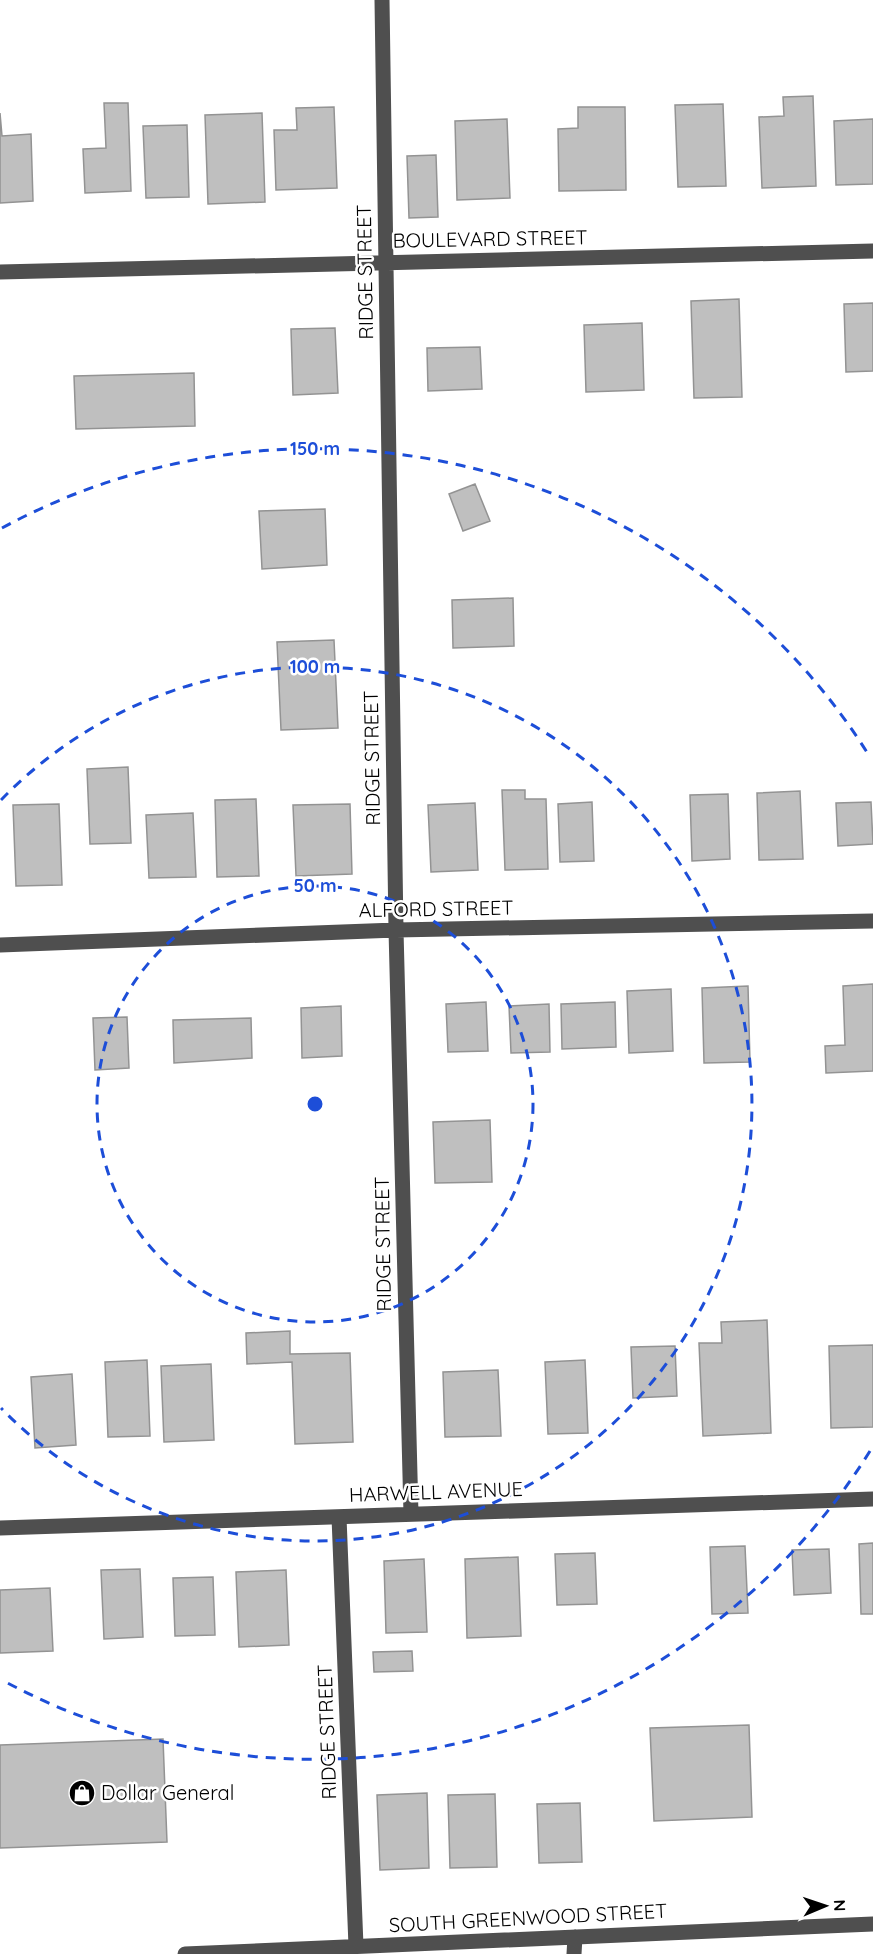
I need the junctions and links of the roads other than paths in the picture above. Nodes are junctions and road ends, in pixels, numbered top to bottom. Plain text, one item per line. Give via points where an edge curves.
1 (382, 0) edge
2 (873, 251) edge
3 (386, 263) junction
4 (0, 272) edge
5 (873, 921) edge
6 (396, 930) junction
7 (0, 945) edge
8 (873, 1499) edge
9 (411, 1514) junction
10 (339, 1517) junction
11 (0, 1528) edge
12 (873, 1924) edge
13 (575, 1937) junction
14 (356, 1946) junction
15 (440, 1948) edge
16 (390, 1949) edge
17 (303, 1951) edge
18 (227, 1953) edge
19 (185, 1954) edge
20 (574, 1954) edge

1 - 3 street, RIDGE STREET
2 - 3 street, BOULEVARD STREET
3 - 4 street, BOULEVARD STREET
3 - 6 street, RIDGE STREET
5 - 6 street, ALFORD STREET
6 - 7 street, ALFORD STREET
6 - 9 street, RIDGE STREET
8 - 9 street, HARWELL AVENUE
9 - 10 street, HARWELL AVENUE
10 - 11 street, HARWELL AVENUE
10 - 14 street, RIDGE STREET
12 - 13 street, SOUTH GREENWOOD STREET
13 - 15 street, SOUTH GREENWOOD STREET
13 - 20 street
14 - 16 street, SOUTH GREENWOOD STREET
14 - 17 street, SOUTH GREENWOOD STREET
15 - 16 street, SOUTH GREENWOOD STREET
17 - 18 street, SOUTH GREENWOOD STREET
18 - 19 street, SOUTH GREENWOOD STREET

